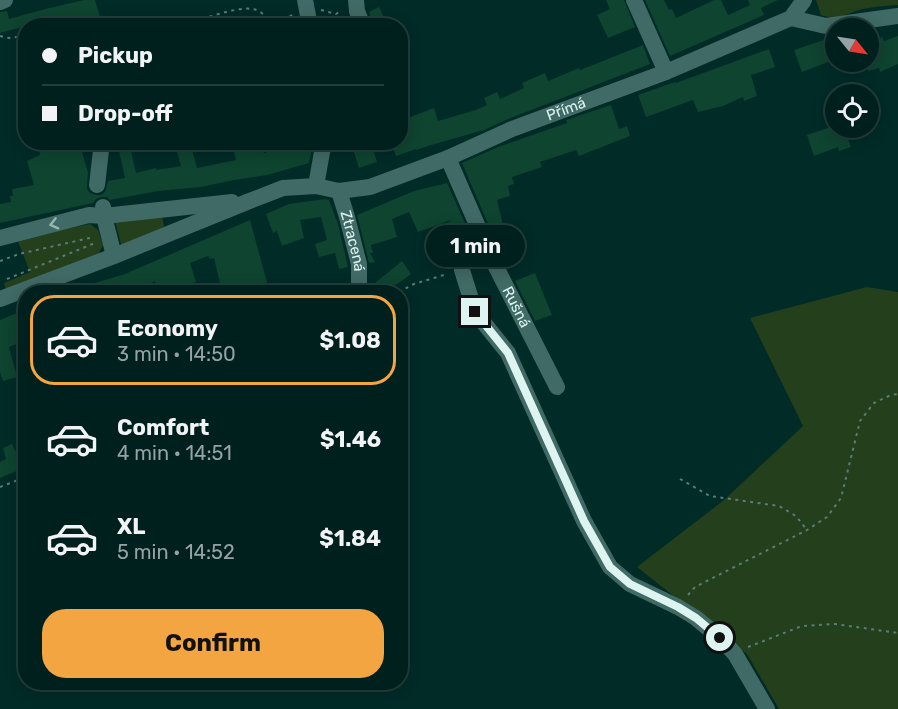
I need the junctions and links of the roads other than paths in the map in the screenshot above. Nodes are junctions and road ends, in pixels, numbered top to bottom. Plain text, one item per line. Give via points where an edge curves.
1 (5, 0) edge
2 (634, 0) edge
3 (804, 0) edge
4 (0, 2) edge
5 (306, 3) edge
6 (349, 5) edge
7 (898, 16) edge
8 (309, 18) edge
9 (360, 18) edge
10 (791, 18) junction
11 (666, 72) junction
12 (101, 150) edge
13 (323, 150) edge
14 (448, 158) junction
15 (97, 185) dead end
16 (316, 186) junction
17 (339, 191) junction
18 (247, 202) junction
19 (104, 212) junction
20 (0, 238) edge
21 (114, 256) junction
22 (462, 270) road end
23 (37, 285) edge
24 (360, 285) edge
25 (18, 292) edge
26 (0, 299) edge
27 (557, 387) dead end
28 (767, 709) edge

1 - 4 street
2 - 11 street
3 - 10 street
5 - 8 street
6 - 9 street
7 - 10 street via 826,26
10 - 11 street, Přímá
11 - 14 street, Přímá via 512,129
12 - 15 street
13 - 16 street
14 - 17 street, Přímá via 370,186
14 - 27 street, Rušná via 491,257
16 - 17 street, Přímá
16 - 18 street, Přímá via 283,188
17 - 24 street, Ztracená via 359,264
18 - 19 street
18 - 21 street, Přímá
19 -> 20 street
19 - 21 street
21 - 23 street, Přímá
22 - 28 street via 475,312 508,353 584,521 610,567 630,584 696,618 720,638 735,654
25 - 26 street, Přímá

